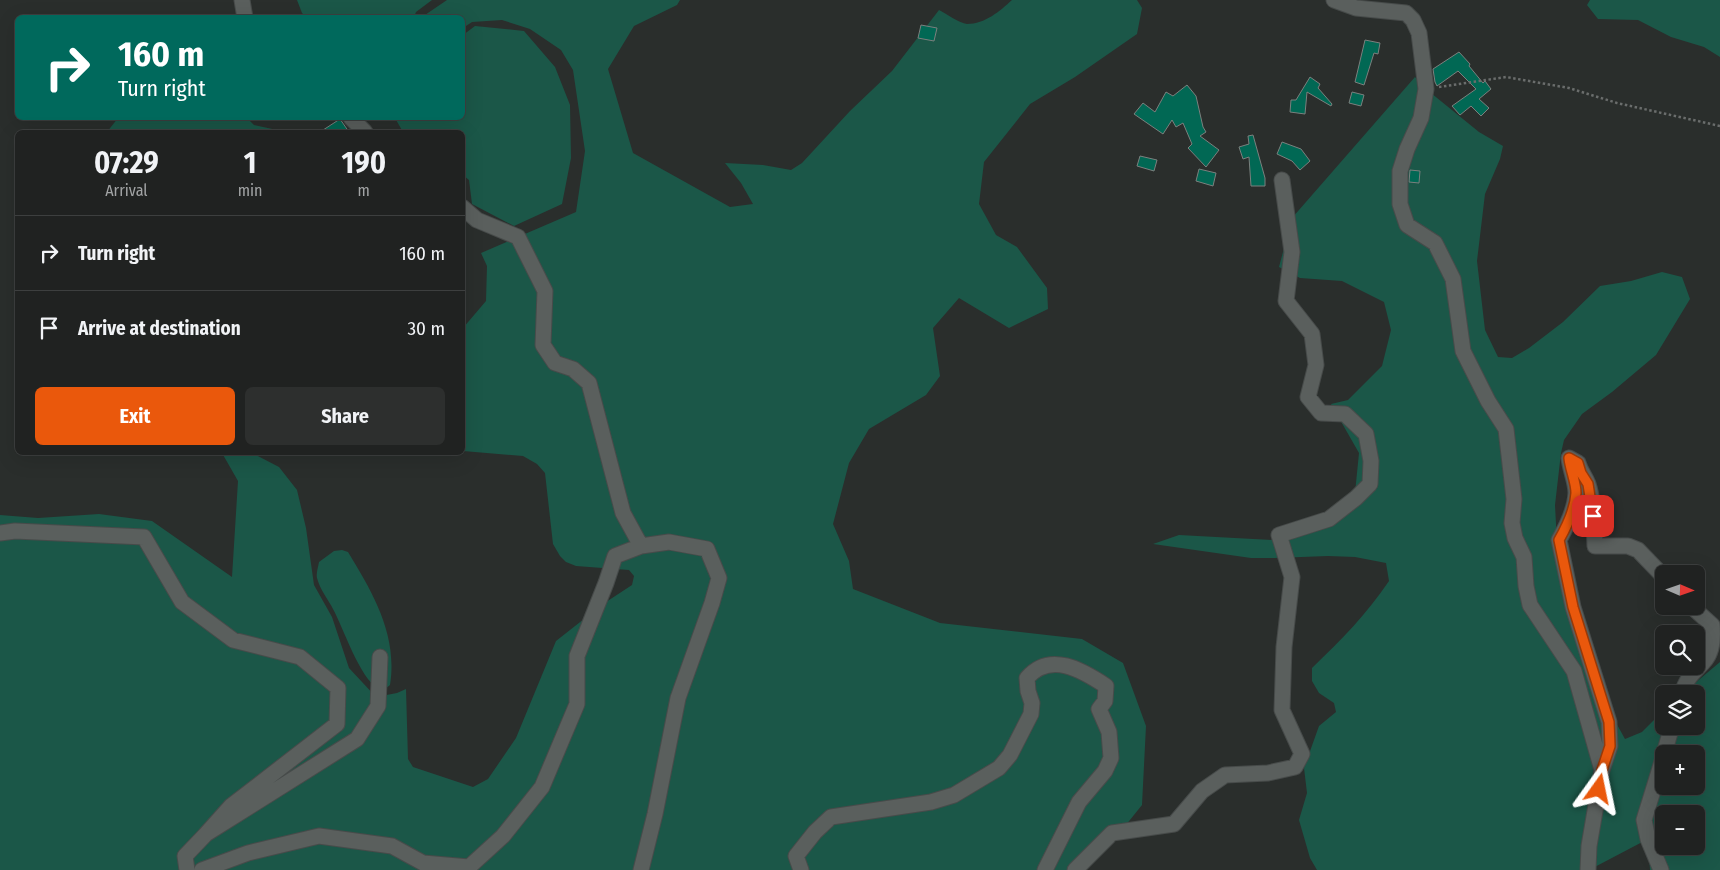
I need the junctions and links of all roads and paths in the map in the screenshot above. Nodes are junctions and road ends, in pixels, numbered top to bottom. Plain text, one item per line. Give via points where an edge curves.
1 (242, 0) edge
2 (1334, 0) edge
3 (244, 15) edge
4 (1426, 89) junction
5 (353, 120) edge
6 (1720, 126) edge
7 (363, 130) edge
8 (1282, 180) dead end
9 (465, 209) edge
10 (0, 532) edge
11 (641, 546) junction
12 (1655, 568) edge
13 (1701, 615) edge
14 (380, 657) dead end
15 (1685, 685) edge
16 (1602, 770) junction
17 (1655, 784) edge
18 (206, 834) junction
19 (187, 870) edge
20 (202, 870) edge
21 (641, 870) edge
22 (801, 870) edge
23 (1045, 870) edge
24 (1075, 870) edge
25 (1588, 870) edge
26 (1661, 870) edge

1 - 3 street
2 - 4 street via 1356,8 1406,13 1419,33
4 - 6 path via 1506,78 1569,88 1617,103
4 - 16 street via 1421,118 1400,171 1400,204 1406,225 1435,243 1453,279 1463,351 1506,429 1514,499 1512,523 1524,557 1530,605 1574,671
5 - 7 street
8 - 24 street via 1292,252 1286,302 1312,334 1316,366 1308,397 1321,413 1345,414 1366,434 1371,461 1370,484 1356,498 1329,519 1279,535 1292,577 1284,647 1282,710 1302,754 1295,767 1268,773 1225,775 1202,791 1174,824 1112,833
9 - 11 street via 478,220 518,237 545,291 543,345 554,363 573,369 589,383 623,513
10 - 18 street via 144,537 182,602 232,640 300,657 338,688 337,724 231,806
11 - 20 street via 615,556 577,656 577,704 542,787 503,836 469,867 422,863 392,846 318,836 248,853
11 - 21 street via 669,542 707,549 719,578 678,698 656,814
12 - 16 street via 1638,550 1628,546 1595,546 1588,484 1578,463 1569,458 1576,492 1567,527 1559,540 1573,607 1609,722 1610,746
13 - 15 street via 1712,625 1713,639 1708,658
14 - 18 street via 378,706 357,738
16 - 25 street
17 - 26 street via 1644,820
18 - 19 street via 185,856
22 - 23 street via 796,856 831,817 931,802 954,795 999,768 1010,755 1031,714 1027,678 1033,671 1053,663 1085,672 1106,686 1105,701 1099,709 1109,732 1112,758 1106,771 1079,802

